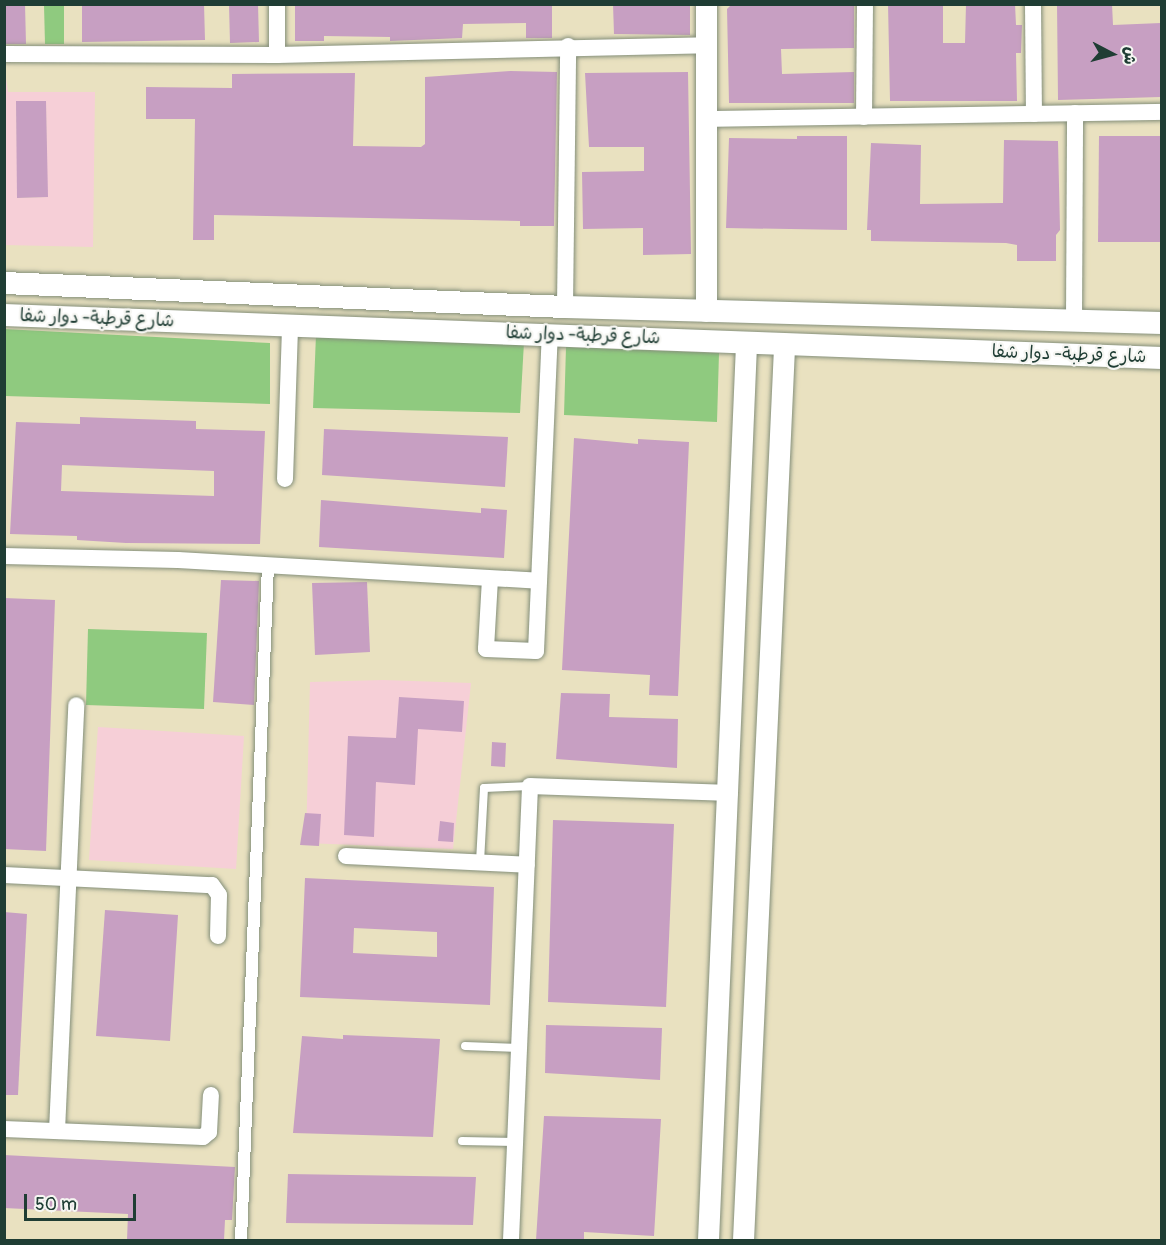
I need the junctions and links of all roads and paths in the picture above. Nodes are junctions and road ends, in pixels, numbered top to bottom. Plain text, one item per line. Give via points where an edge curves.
1 (277, 4) edge
2 (706, 4) edge
3 (865, 4) edge
4 (1033, 4) edge
5 (707, 45) junction
6 (568, 46) junction
7 (4, 54) edge
8 (277, 55) junction
9 (1161, 112) edge
10 (1075, 113) junction
11 (1034, 114) junction
12 (864, 117) junction
13 (707, 119) junction
14 (4, 283) edge
15 (405, 300) junction
16 (565, 307) junction
17 (706, 311) junction
18 (4, 315) edge
19 (1074, 320) junction
20 (1156, 322) edge
21 (290, 327) junction
22 (404, 331) junction
23 (550, 334) junction
24 (746, 344) junction
25 (784, 346) junction
26 (1156, 358) edge
27 (285, 479) dead end
28 (4, 556) edge
29 (268, 566) junction
30 (490, 579) junction
31 (538, 581) junction
32 (76, 705) dead end
33 (530, 786) junction
34 (730, 793) junction
35 (346, 856) dead end
36 (480, 862) junction
37 (527, 865) junction
38 (4, 875) edge
39 (68, 878) junction
40 (218, 936) dead end
41 (465, 1046) dead end
42 (519, 1048) junction
43 (211, 1095) dead end
44 (715, 1101) junction
45 (750, 1103) junction
46 (4, 1129) edge
47 (57, 1131) junction
48 (462, 1141) dead end
49 (515, 1142) junction
50 (241, 1240) edge
51 (511, 1240) edge
52 (708, 1240) edge
53 (743, 1240) edge

1 - 8 street
2 - 5 street
3 - 12 street
4 - 11 street
5 - 6 street
5 - 13 street
6 - 8 street
6 - 16 street
7 - 8 street
9 - 10 street
10 - 11 street
10 - 19 street
11 - 12 street
12 - 13 street
13 - 17 street
14 - 15 main road
15 - 16 main road
15 - 22 main road
16 - 17 main road
17 - 19 main road
18 - 21 main road, شارع قرطبة- دوار شفا
19 - 20 main road
20 - 26 main road
21 - 22 main road, شارع قرطبة- دوار شفا
21 - 27 street
22 - 23 main road, شارع قرطبة- دوار شفا
23 - 24 main road, شارع قرطبة- دوار شفا
23 - 31 street
24 - 25 main road, شارع قرطبة- دوار شفا
24 - 34 street
25 - 26 main road, شارع قرطبة- دوار شفا
25 - 45 street
28 - 29 street
29 - 30 street
29 - 50 street
30 - 31 street
30 - 31 street via 486,649 536,651
32 - 39 street
33 - 34 street
33 - 36 lane via 484,788
33 - 37 street
34 - 44 street
35 - 36 street
36 - 37 street
37 - 42 street
38 - 39 street
39 - 40 street via 212,885 219,895
39 - 47 street
41 - 42 lane
42 - 49 street
43 - 47 street via 209,1132 203,1137
44 - 45 street
44 - 52 street
45 - 53 street
46 - 47 street
48 - 49 lane
49 - 51 street

